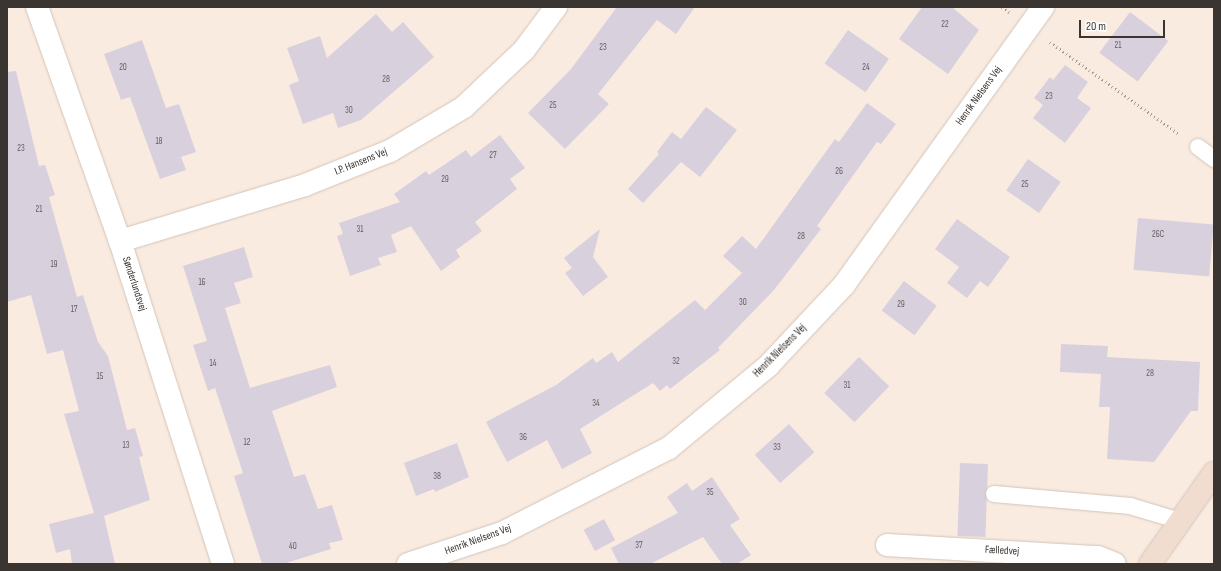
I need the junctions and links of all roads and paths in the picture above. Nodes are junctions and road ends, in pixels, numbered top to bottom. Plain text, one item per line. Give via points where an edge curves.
1 (37, 7) edge
2 (556, 7) edge
3 (1002, 7) edge
4 (1043, 7) edge
5 (1028, 27) junction
6 (1198, 147) joint
7 (1214, 159) edge
8 (120, 241) junction
9 (1214, 473) edge
10 (994, 494) dead end
11 (1180, 521) junction
12 (887, 545) dead end
13 (223, 564) edge
14 (408, 564) edge
15 (1115, 564) edge
16 (1150, 564) edge

1 - 8 street, Sønderlundsvej
2 - 8 street, I.P. Hansens Vej via 524,50 464,107 390,151 305,185
3 - 5 path
4 - 5 street, Henrik Nielsens Vej
5 - 6 path
5 - 14 street, Henrik Nielsens Vej via 844,285 768,366 669,448 502,533
6 - 7 lane
8 - 13 street, Sønderlundsvej
9 - 11 street
10 - 11 lane via 1130,506
11 - 16 street
12 - 15 street, Fælledvej via 1098,557

